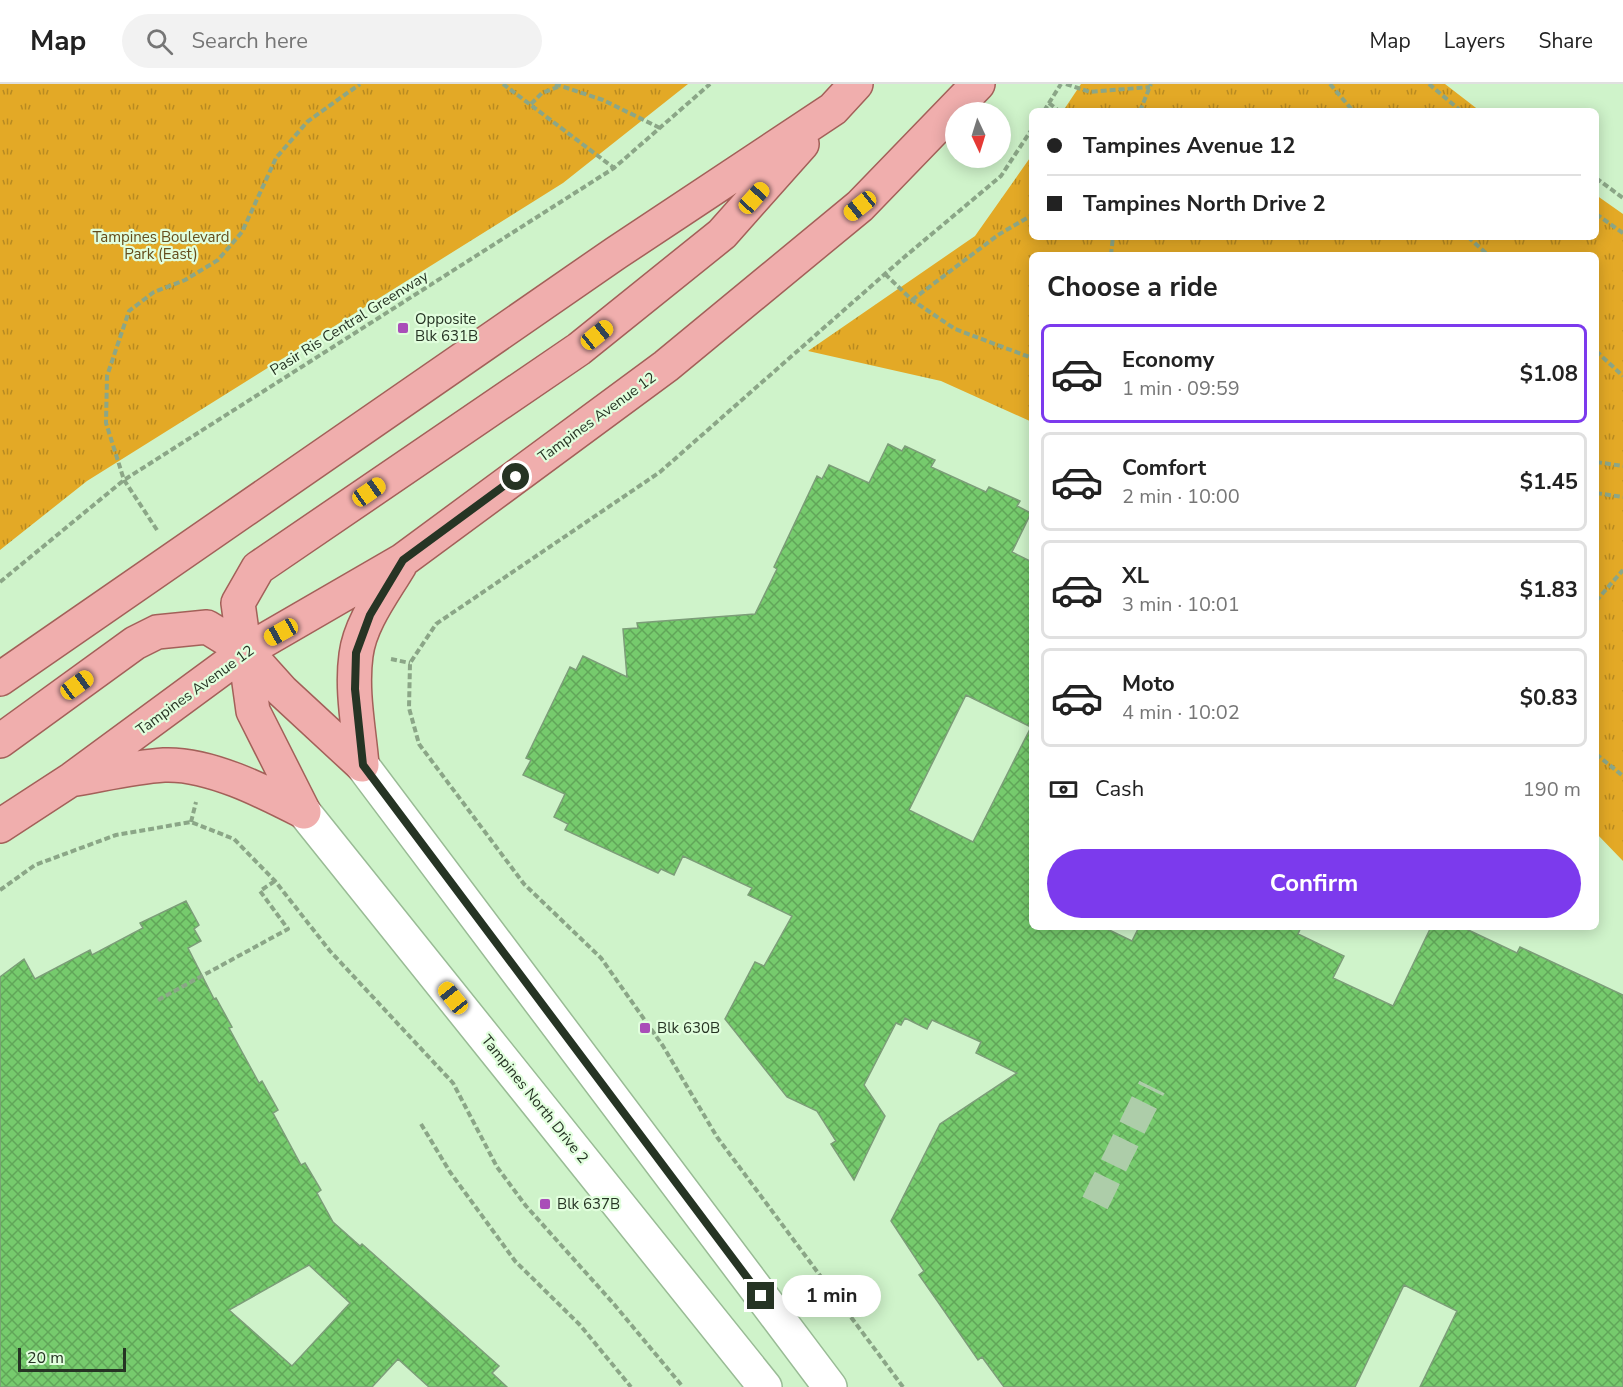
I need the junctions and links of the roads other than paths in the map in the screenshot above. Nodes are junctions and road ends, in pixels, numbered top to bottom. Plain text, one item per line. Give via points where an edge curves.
1 (856, 84) edge
2 (978, 84) edge
3 (833, 109) junction
4 (403, 560) junction
5 (246, 651) junction
6 (0, 679) edge
7 (0, 741) edge
8 (363, 765) junction
9 (72, 779) junction
10 (304, 812) junction
11 (0, 826) edge
12 (765, 1387) edge
13 (830, 1387) edge

1 - 3 main road
2 - 4 main road, Tampines Avenue 12 via 860,206 666,366
3 - 5 main road via 722,234 579,349 258,568 238,603
3 - 6 main road via 616,253
4 - 5 main road, Tampines Avenue 12
4 - 8 main road via 370,615 356,653 355,689
5 - 7 main road via 207,627 157,632 135,643
5 - 8 main road via 282,691
5 - 9 main road, Tampines Avenue 12
5 - 10 main road via 253,711
8 - 13 street
9 - 10 main road via 165,765 256,787
9 - 11 main road, Tampines Avenue 12
10 - 12 street, Tampines North Drive 2

